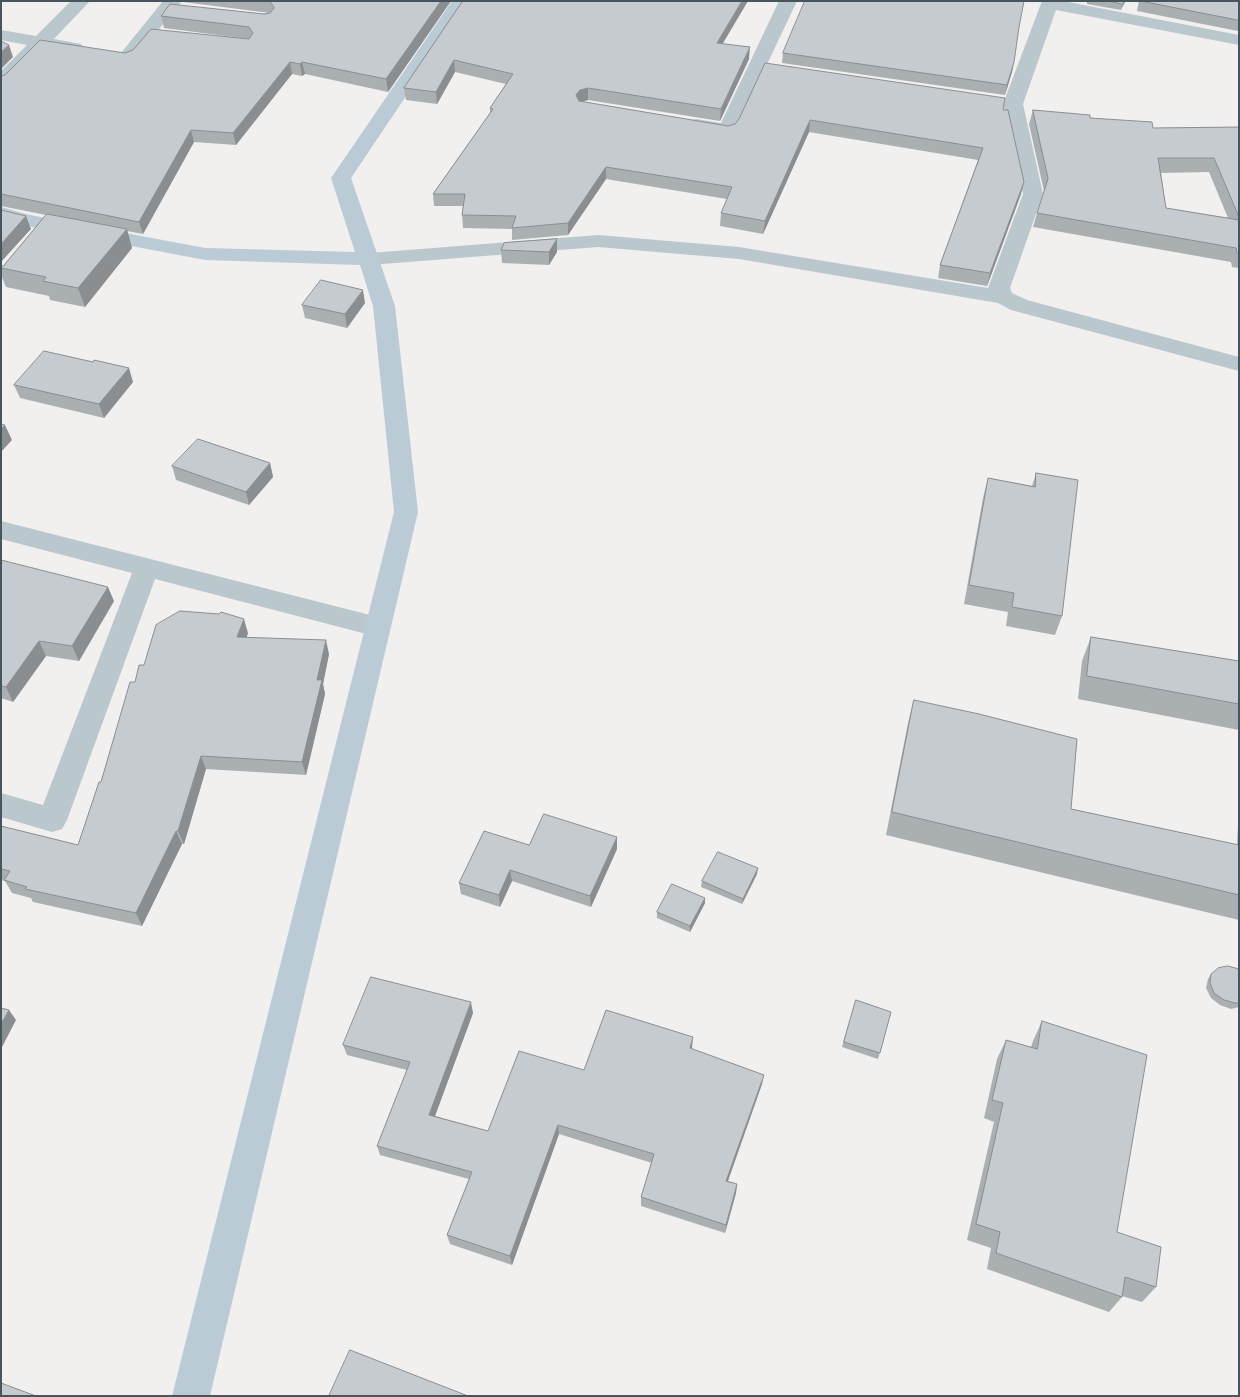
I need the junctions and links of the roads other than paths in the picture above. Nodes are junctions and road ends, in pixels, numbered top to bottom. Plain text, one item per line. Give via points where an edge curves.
1 (81, 1) edge
2 (461, 1) edge
3 (788, 1) edge
4 (1051, 3) edge
5 (176, 6) edge
6 (148, 33) junction
7 (1, 35) edge
8 (167, 35) edge
9 (1239, 40) edge
10 (40, 42) junction
11 (758, 67) junction
12 (777, 70) edge
13 (1, 82) edge
14 (994, 101) edge
15 (1013, 104) junction
16 (681, 123) edge
17 (1, 213) edge
18 (50, 223) junction
19 (31, 244) edge
20 (370, 259) junction
21 (1004, 297) junction
22 (1239, 364) edge
23 (1, 530) edge
24 (147, 567) junction
25 (378, 627) junction
26 (1, 805) edge
27 (190, 1396) edge

1 - 10 street
2 - 20 street via 341,178
3 - 11 street
4 - 9 street
4 - 15 street
5 - 6 street
6 - 8 street
6 - 10 street via 129,58
7 - 10 street
10 - 13 street
11 - 12 street
11 - 16 street via 727,130
14 - 15 street
15 - 21 street via 1033,194 1000,288
17 - 18 street
18 - 19 street
18 - 20 street via 205,254
20 - 21 street via 598,241 739,253
20 - 25 street via 384,306 406,512
21 - 22 street via 1019,305
23 - 24 street
24 - 25 street
24 - 26 street via 52,820
25 - 27 street

